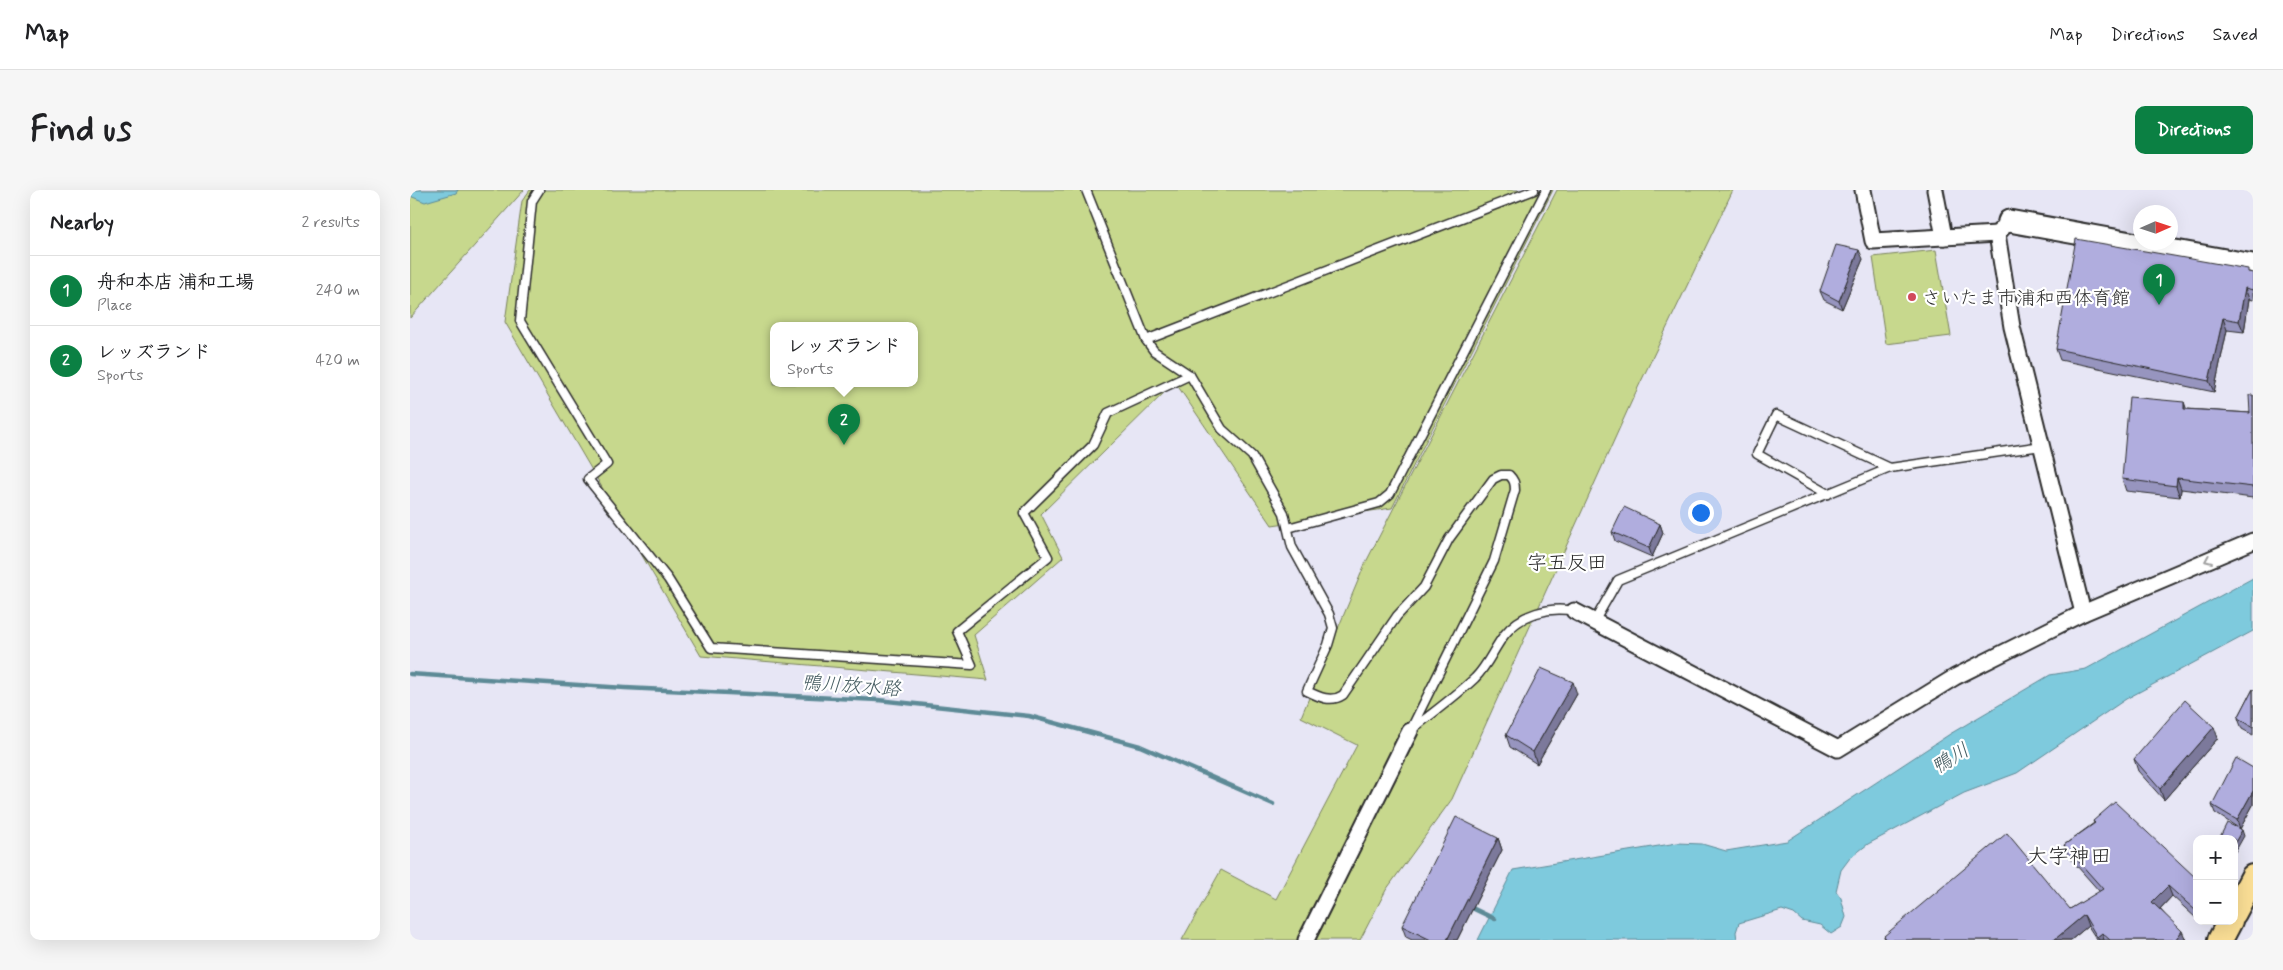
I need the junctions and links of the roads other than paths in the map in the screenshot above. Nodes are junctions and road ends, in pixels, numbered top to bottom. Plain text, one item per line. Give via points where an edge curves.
1 (539, 190) edge
2 (1086, 190) edge
3 (1534, 190) edge
4 (1546, 190) edge
5 (1863, 190) edge
6 (1935, 190) edge
7 (2003, 227) junction
8 (1944, 237) junction
9 (2253, 265) edge
10 (1146, 340) junction
11 (1190, 375) junction
12 (2042, 446) junction
13 (1890, 468) junction
14 (1828, 494) junction
15 (1288, 528) junction
16 (2253, 541) edge
17 (1574, 611) joint
18 (2083, 613) junction
19 (1594, 622) junction
20 (1410, 731) junction
21 (2253, 877) edge
22 (2238, 905) edge
23 (2228, 925) edge
24 (1306, 940) edge
25 (2220, 940) edge

1 - 11 lane via 532,201 520,321 606,464 588,479 668,579 711,648 972,665 957,632 1048,557 1024,514 1093,444 1108,413
2 - 10 lane
3 - 10 lane
4 - 15 lane via 1390,494 1379,503
5 - 8 street via 1873,242
6 - 8 street
7 - 8 street
7 - 9 street
7 - 12 street via 2012,326
10 - 11 lane via 1154,351
11 - 15 lane via 1222,429 1252,456 1284,513
12 - 13 lane
12 - 18 street
13 - 14 lane
13 - 14 lane via 1776,415 1757,454
14 - 19 lane via 1618,580
15 - 20 lane via 1292,547 1329,614 1333,628 1307,692 1337,699 1349,687 1397,616 1424,587 1449,539 1493,479 1509,475 1515,482 1494,561
16 -> 18 street
17 - 19 street
17 - 20 lane via 1562,609 1535,613 1512,626 1473,680
18 - 19 street via 1955,677 1838,749
20 - 24 street
21 - 22 main road
23 - 25 main road

